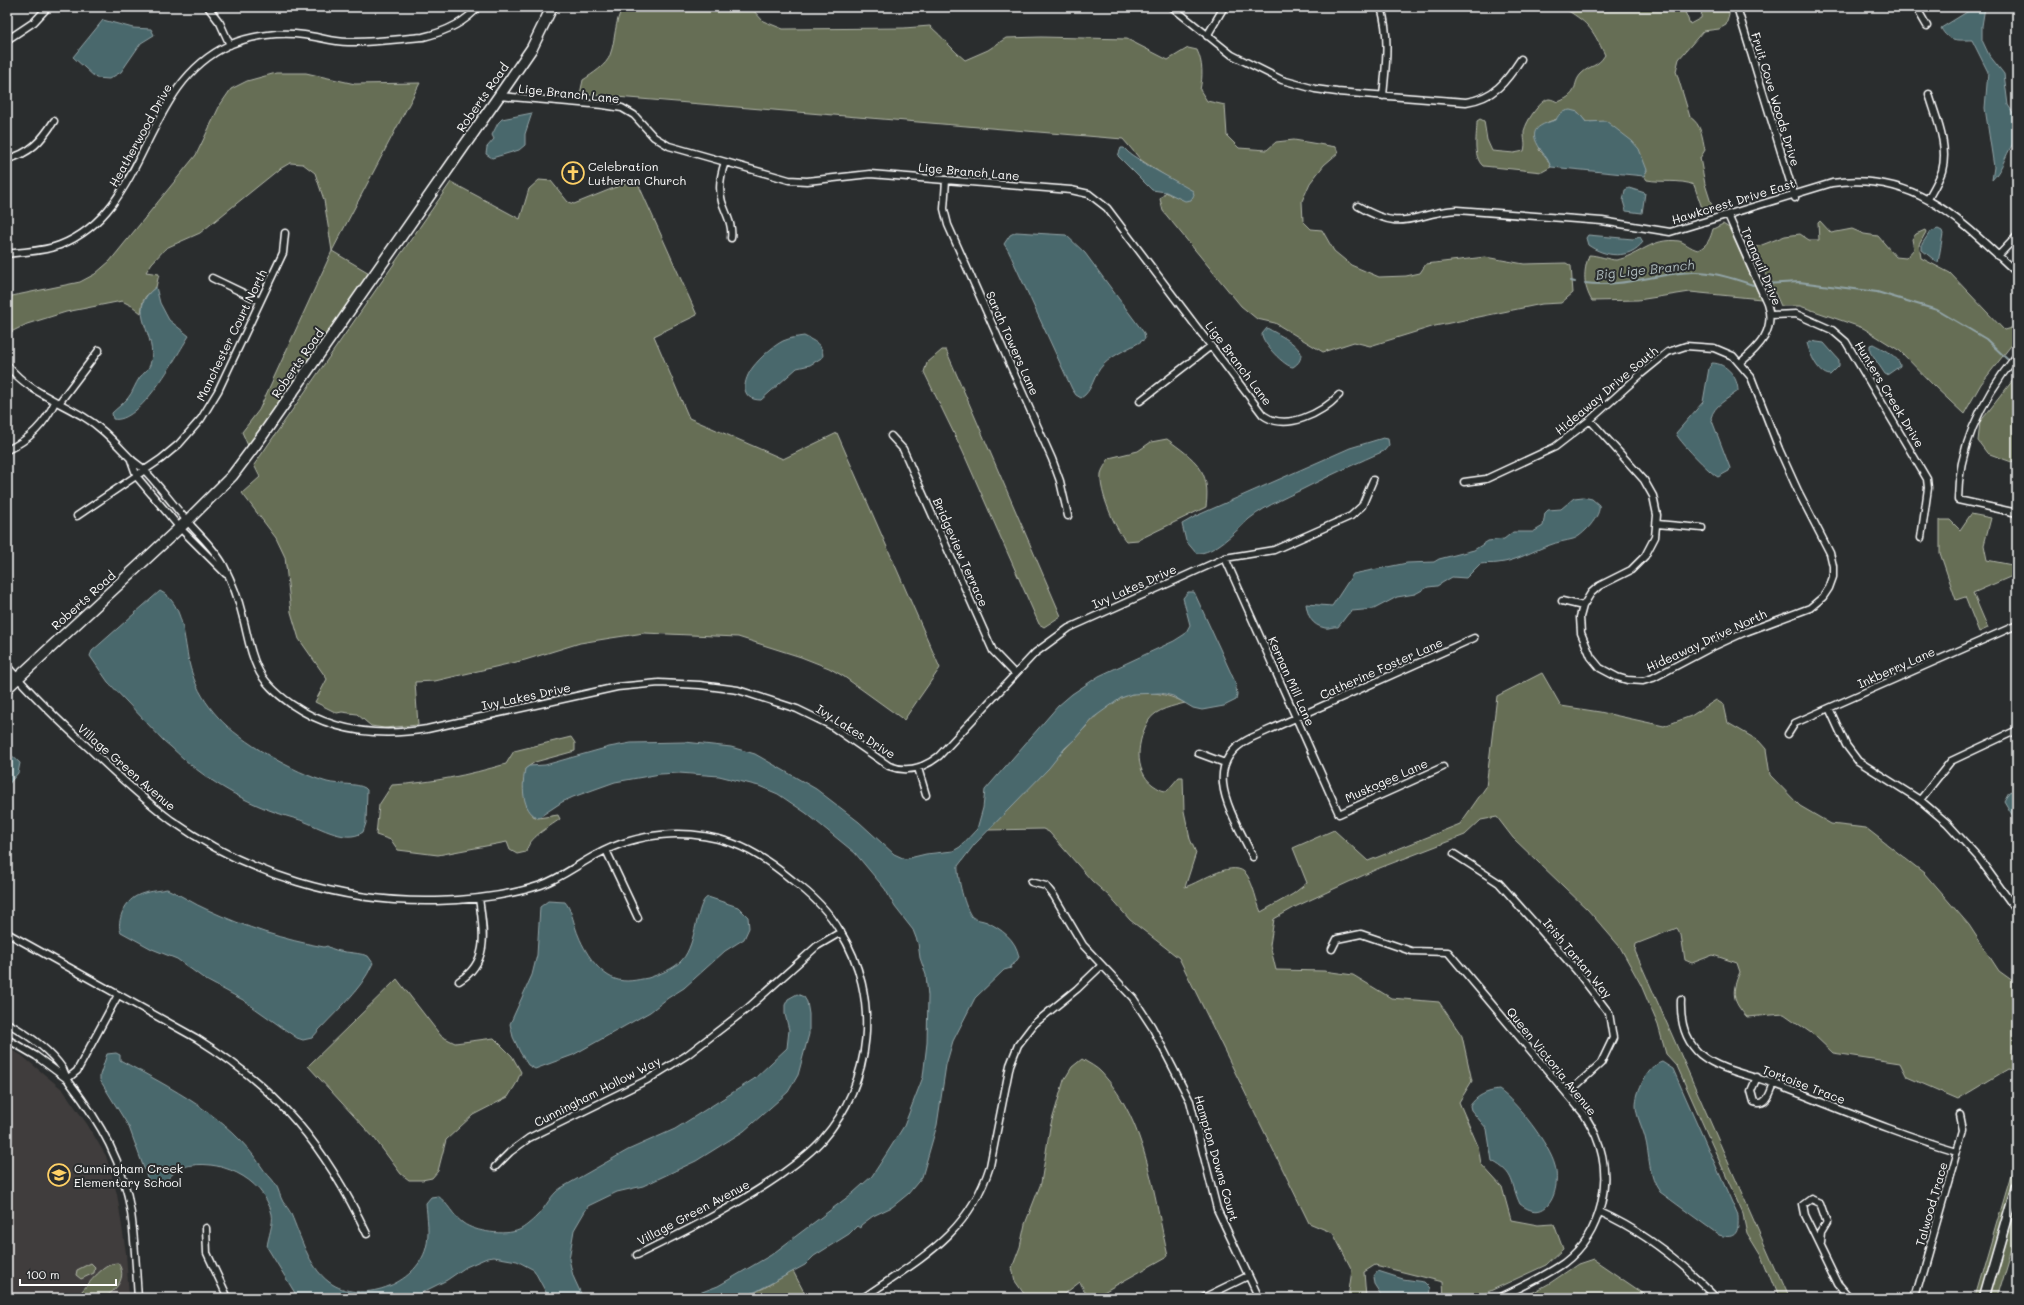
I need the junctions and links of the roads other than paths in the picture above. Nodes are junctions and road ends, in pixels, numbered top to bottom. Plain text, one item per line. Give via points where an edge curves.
1 (48, 7) edge
2 (208, 7) edge
3 (478, 7) edge
4 (552, 7) edge
5 (1172, 7) edge
6 (1224, 7) edge
7 (1381, 7) edge
8 (1737, 7) edge
9 (1916, 7) edge
10 (1927, 26) dead end
11 (1207, 36) junction
12 (7, 40) edge
13 (230, 45) junction
14 (1521, 59) dead end
15 (1929, 94) dead end
16 (499, 96) junction
17 (1383, 96) junction
18 (54, 121) dead end
19 (7, 159) edge
20 (725, 162) junction
21 (946, 180) junction
22 (1794, 196) junction
23 (1928, 199) junction
24 (1358, 206) dead end
25 (1728, 214) junction
26 (285, 233) dead end
27 (2017, 236) edge
28 (732, 238) dead end
29 (7, 254) edge
30 (1998, 256) junction
31 (2017, 273) edge
32 (212, 278) dead end
33 (260, 301) junction
34 (1770, 315) junction
35 (1211, 346) junction
36 (99, 350) dead end
37 (2017, 355) edge
38 (1740, 363) junction
39 (7, 365) edge
40 (1339, 395) dead end
41 (1140, 401) dead end
42 (57, 403) junction
43 (1590, 420) junction
44 (892, 436) dead end
45 (7, 450) edge
46 (131, 460) junction
47 (146, 471) junction
48 (137, 477) junction
49 (1373, 480) dead end
50 (1464, 482) dead end
51 (2017, 513) edge
52 (77, 516) dead end
53 (1068, 516) dead end
54 (1657, 524) junction
55 (184, 525) junction
56 (1702, 528) dead end
57 (1921, 538) dead end
58 (1225, 558) junction
59 (229, 577) junction
60 (1562, 601) dead end
61 (1583, 606) junction
62 (2017, 625) edge
63 (1474, 638) dead end
64 (7, 666) edge
65 (1015, 674) junction
66 (17, 678) junction
67 (7, 688) edge
68 (1829, 708) junction
69 (1296, 717) junction
70 (2017, 730) edge
71 (1788, 734) dead end
72 (1198, 753) dead end
73 (1225, 763) junction
74 (1443, 767) dead end
75 (918, 768) junction
76 (926, 795) dead end
77 (1920, 800) junction
78 (1339, 814) joint
79 (606, 850) junction
80 (1454, 854) dead end
81 (1253, 857) dead end
82 (1031, 882) dead end
83 (478, 898) junction
84 (2017, 911) edge
85 (638, 918) dead end
86 (841, 932) junction
87 (7, 933) edge
88 (1332, 949) dead end
89 (1102, 965) junction
90 (459, 981) dead end
91 (118, 995) junction
92 (1682, 1000) dead end
93 (7, 1023) edge
94 (7, 1039) edge
95 (1757, 1077) junction
96 (67, 1079) junction
97 (1774, 1084) junction
98 (1567, 1094) junction
99 (1960, 1115) dead end
100 (1957, 1151) junction
101 (495, 1167) dead end
102 (2017, 1187) edge
103 (1600, 1212) junction
104 (206, 1228) dead end
105 (367, 1234) dead end
106 (1820, 1243) junction
107 (637, 1255) dead end
108 (1248, 1276) junction
109 (138, 1298) edge
110 (228, 1298) edge
111 (863, 1298) edge
112 (1203, 1298) edge
113 (1259, 1298) edge
114 (1500, 1298) edge
115 (1717, 1298) edge
116 (1850, 1298) edge
117 (1915, 1298) edge
118 (1984, 1298) edge

1 - 12 street via 34,22
2 - 13 street via 220,23
3 - 13 street, Heatherwood Drive via 457,25 424,37 347,42 305,35 273,35
4 - 16 main road, Roberts Road via 532,48
5 - 11 street
6 - 11 street
7 - 17 street via 1388,44
8 - 22 street, Fruit Cove Woods Drive
9 - 10 street
11 - 17 street via 1248,65 1282,80 1315,89
13 - 29 street, Heatherwood Drive via 205,60 178,86 118,198 102,218 84,233 60,245 38,251
14 - 17 street via 1503,86 1490,96 1474,101 1458,103
15 - 23 street via 1944,154 1941,172
16 - 20 street, Lige Branch Lane via 622,108 634,115 662,142 677,149
16 - 55 main road, Roberts Road via 262,436 232,476
18 - 19 street via 36,144 20,155
20 - 21 street, Lige Branch Lane via 802,181 870,174
20 - 28 street via 719,190
21 - 35 street, Lige Branch Lane via 1072,190 1096,198 1107,208
21 - 53 street, Sarah Towers Lane via 944,209 948,225 1052,459
22 - 23 street, Hawkcrest Drive East via 1832,183 1860,180 1895,186
22 - 25 street, Hawkcrest Drive East
23 - 30 street, Hawkcrest Drive East via 1957,218
24 - 25 street, Hawkcrest Drive East via 1379,218 1389,220 1409,220 1435,212 1457,210 1602,221 1663,232 1676,231
25 - 34 street, Tranquil Drive
26 - 33 street, Manchester Court North via 283,253
27 - 30 street
30 - 31 street, Hawkcrest Drive East
32 - 33 street
33 - 47 street, Manchester Court North via 218,391 201,419 179,444
34 - 38 street, Tranquil Drive via 1770,326 1763,342
34 - 57 street, Hunters Creek Drive via 1796,314 1832,330 1846,342 1927,479
35 - 40 street, Lige Branch Lane via 1261,412 1271,420 1289,423 1298,420 1328,406
35 - 41 street
36 - 42 street
37 - 51 street via 1987,396 1973,425 1963,457 1958,489 1958,500
38 - 43 street, Hideaway Drive South via 1733,356 1714,348 1678,348 1660,358
38 - 61 street, Hideaway Drive North via 1754,384 1779,450 1830,553 1833,572 1826,593 1810,608 1743,632 1653,678 1637,681 1617,677 1595,662 1580,626
39 - 42 street via 29,387
42 - 45 street via 33,433
42 - 46 street via 94,423
43 - 50 street, Hideaway Drive South via 1545,453 1486,479
43 - 54 street, Hideaway Drive North via 1649,488 1656,505
44 - 65 street, Bridgeview Terrace via 903,449 993,651
46 - 47 street
46 - 48 street
47 - 48 street, Manchester Court North
47 - 55 street
48 - 52 street, Manchester Court North
48 - 55 street
49 - 58 street, Ivy Lakes Drive via 1362,506 1351,516 1270,551
54 - 56 street
54 - 61 street, Hideaway Drive North via 1651,545 1639,563 1623,575 1599,586
55 - 59 street, Ivy Lakes Drive
55 - 59 street, Ivy Lakes Drive via 219,558
55 - 66 main road, Roberts Road
58 - 65 street, Ivy Lakes Drive via 1069,628 1035,653
58 - 69 street, Kernan Mill Lane
59 - 75 street, Ivy Lakes Drive via 239,602 251,651 262,678 277,693 296,706 321,720 342,727 373,733 402,733 617,687 659,683 700,684 738,690 797,709 830,725 889,766
60 - 61 street
62 - 68 street, Inkberry Lane
63 - 69 street, Catherine Foster Lane
64 - 66 street, Village Green Avenue
65 - 75 street, Ivy Lakes Drive via 939,756
66 - 67 main road, Roberts Road
66 - 83 street, Village Green Avenue via 70,731 148,802 194,835 238,859 310,886 360,896 415,901
68 - 71 street, Inkberry Lane via 1795,723
68 - 77 street via 1846,745 1858,761
69 - 73 street, Catherine Foster Lane via 1242,742 1230,753
69 - 78 street, Kernan Mill Lane
70 - 77 street via 1951,761
72 - 73 street
73 - 81 street via 1222,781 1226,796
74 - 78 street, Muskogee Lane
75 - 76 street
77 - 84 street via 1963,839
79 - 83 street, Village Green Avenue via 570,872 541,885
79 - 85 street
79 - 86 street, Village Green Avenue via 634,839 672,834 701,836 734,844 774,865 808,892
80 - 98 street, Irish Tartan Way via 1499,883 1576,970 1609,1013 1613,1038 1601,1063
82 - 89 street, Hampton Downs Court via 1039,883 1050,891 1083,945
83 - 90 street via 483,930 482,949 477,966
86 - 101 street, Cunningham Hollow Way via 817,946 748,1008 687,1055 647,1080 529,1138
86 - 107 street, Village Green Avenue via 860,976 867,1022 860,1071 841,1115 814,1148 759,1190 722,1212
87 - 91 street
88 - 98 street, Queen Victoria Avenue via 1337,939 1361,934 1411,952 1448,952
89 - 108 street, Hampton Downs Court via 1144,1013 1184,1087 1194,1114 1217,1209
89 - 111 street via 1034,1024 1018,1045 1010,1065 990,1166 970,1211 950,1236
91 - 96 street via 77,1071
91 - 105 street via 221,1053 276,1098 324,1155 345,1188
92 - 95 street, Tortoise Trace via 1680,1017 1688,1039 1700,1054 1715,1064
93 - 96 street via 51,1056 63,1069
94 - 96 street
95 - 97 street, Tortoise Trace
95 - 97 street via 1751,1091 1754,1102 1764,1102
96 - 109 street via 99,1123 124,1179 131,1213
97 - 100 street, Tortoise Trace via 1918,1140
98 - 103 street, Queen Victoria Avenue via 1584,1114 1596,1137 1603,1161 1605,1184
99 - 100 street, Talwood Trace via 1963,1130
100 - 117 street, Talwood Trace
102 - 118 street
103 - 114 street, Queen Victoria Avenue via 1587,1239 1564,1262
103 - 115 street via 1627,1224 1688,1268
104 - 110 street via 207,1253
106 - 106 street via 1803,1209 1805,1202 1811,1199 1820,1203 1827,1223 1821,1233
106 - 116 street via 1837,1282
108 - 112 street
108 - 113 street, Hampton Downs Court

